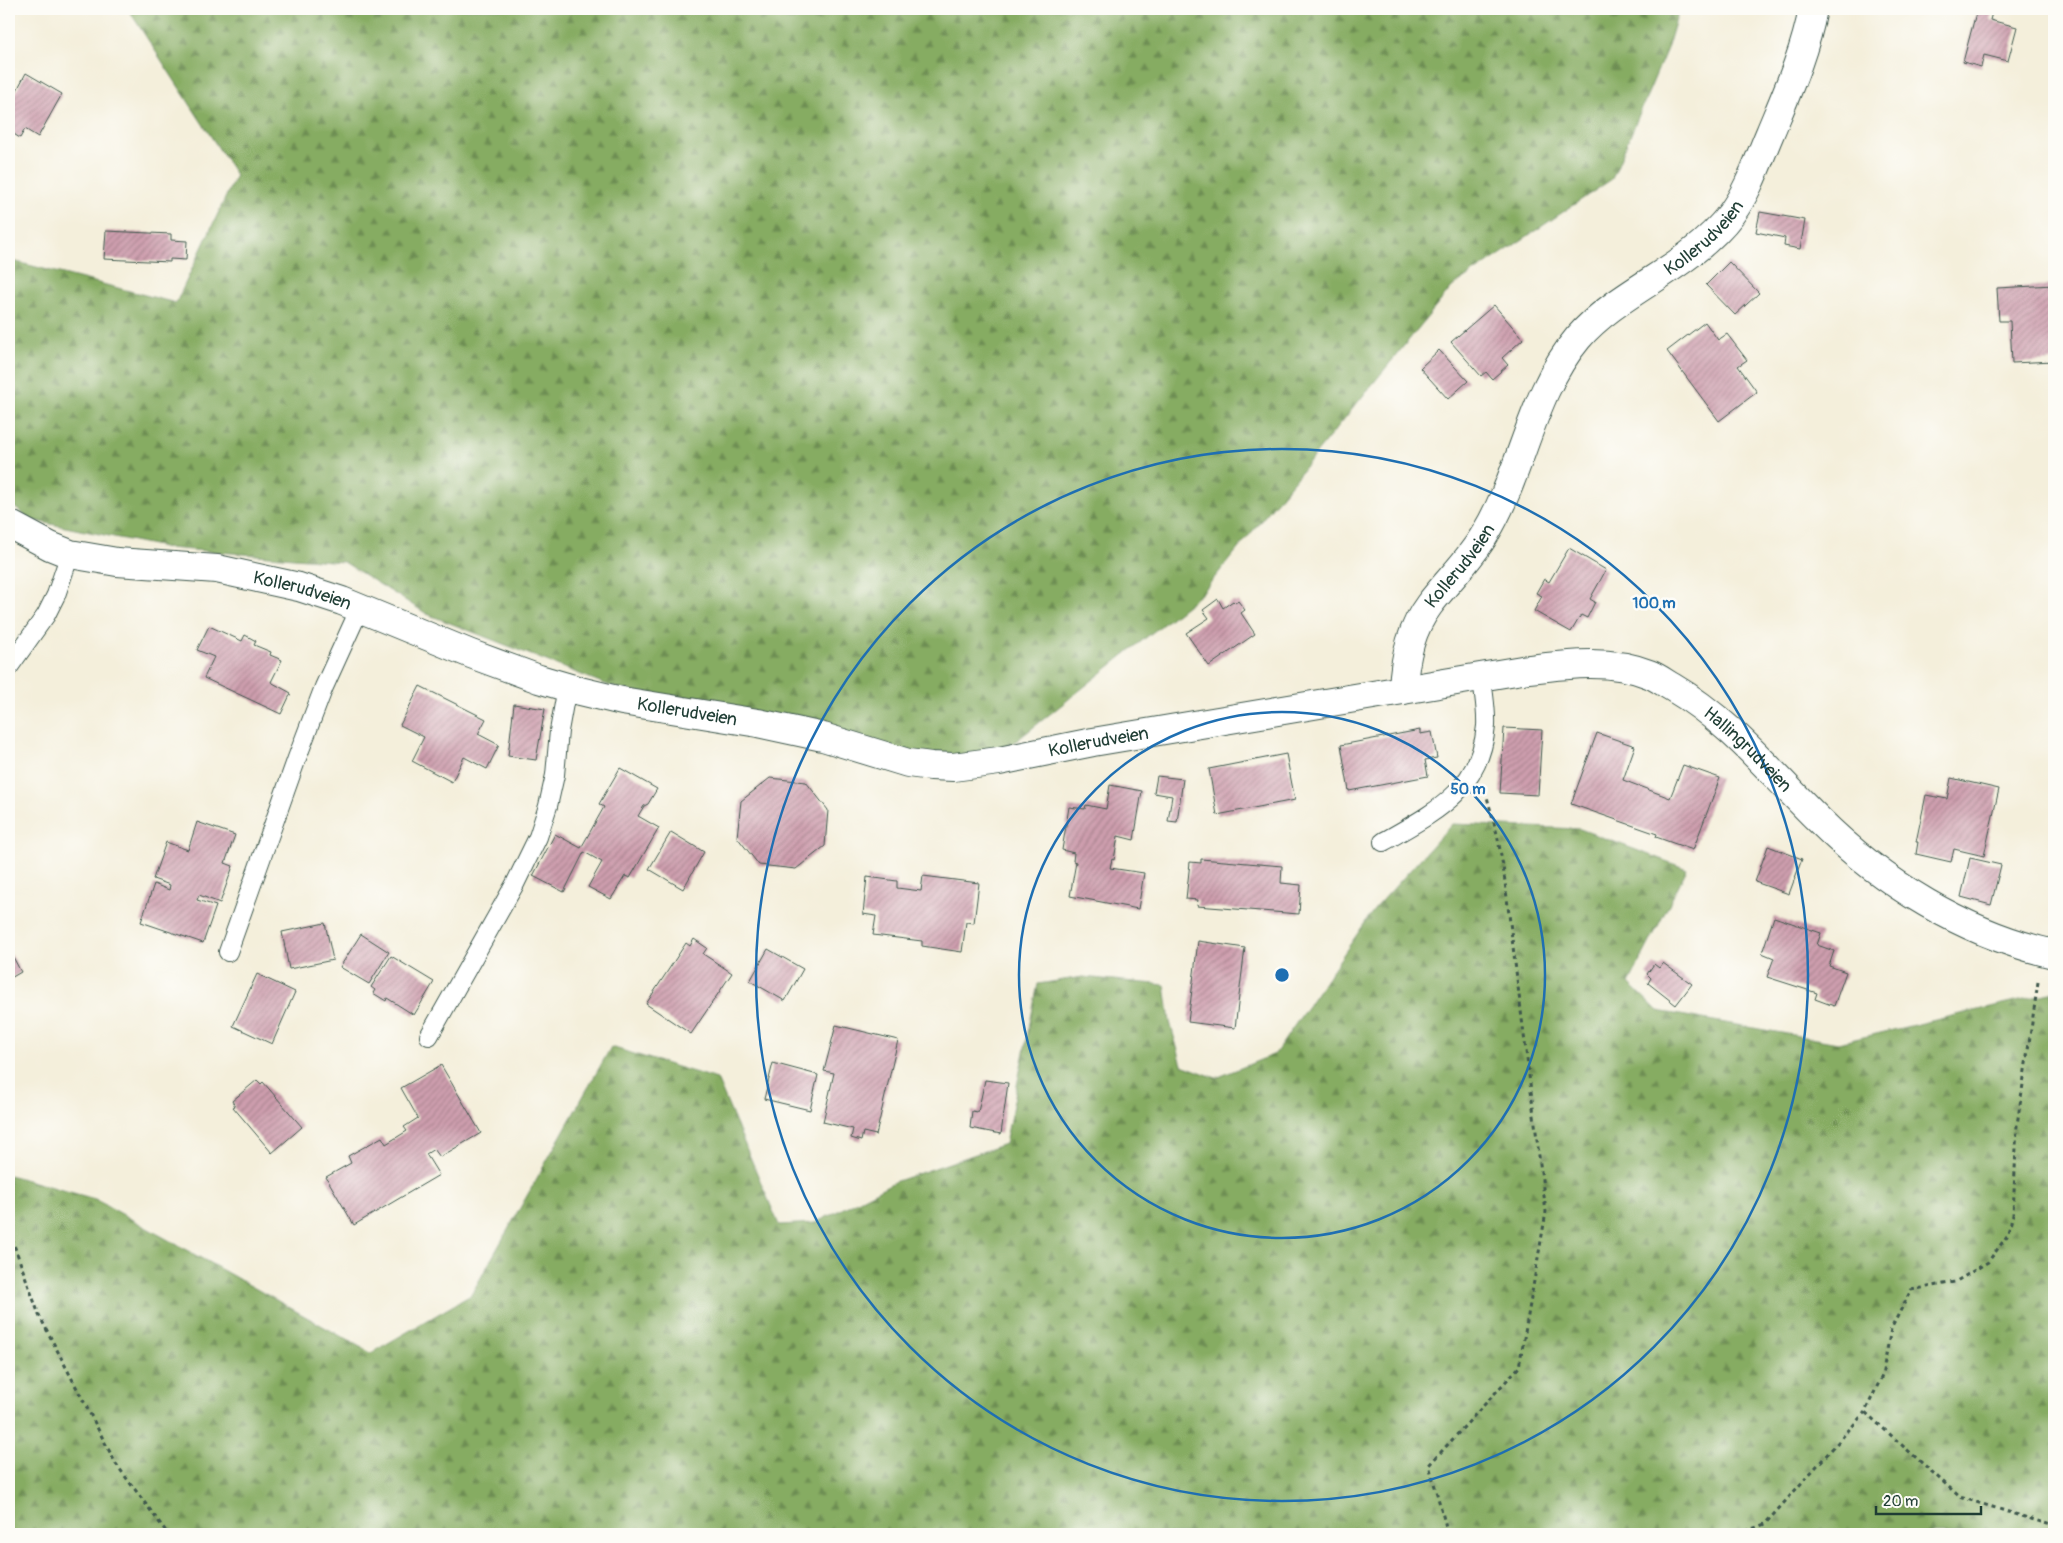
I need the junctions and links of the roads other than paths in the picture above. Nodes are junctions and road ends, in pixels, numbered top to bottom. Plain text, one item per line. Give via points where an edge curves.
1 (1813, 9) edge
2 (9, 524) edge
3 (70, 554) junction
4 (360, 608) junction
5 (9, 667) edge
6 (1482, 676) junction
7 (567, 687) junction
8 (1403, 690) junction
9 (1383, 842) dead end
10 (228, 952) dead end
11 (2049, 953) edge
12 (429, 1036) dead end

1 - 8 street, Kollerudveien via 1809,32 1793,77 1748,186 1732,213 1690,254 1604,314 1578,338 1543,394 1501,507 1484,537 1428,607 1417,626 1404,668
2 - 3 street, Kollerudveien
3 - 4 street, Kollerudveien via 117,562 217,570 299,587
3 - 5 lane via 46,615
4 - 7 street, Kollerudveien via 471,654
4 - 10 lane via 324,687
6 - 8 street, Hallingrudveien
6 - 9 lane via 1486,725 1479,759 1468,778 1453,798 1434,813
6 - 11 street, Hallingrudveien via 1564,665 1610,664 1650,674 1716,717 1824,825 1894,882 1946,914 1996,937
7 - 8 street, Kollerudveien via 622,701 758,723 823,737 908,762 946,767 999,761
7 - 12 lane via 555,775 538,837

